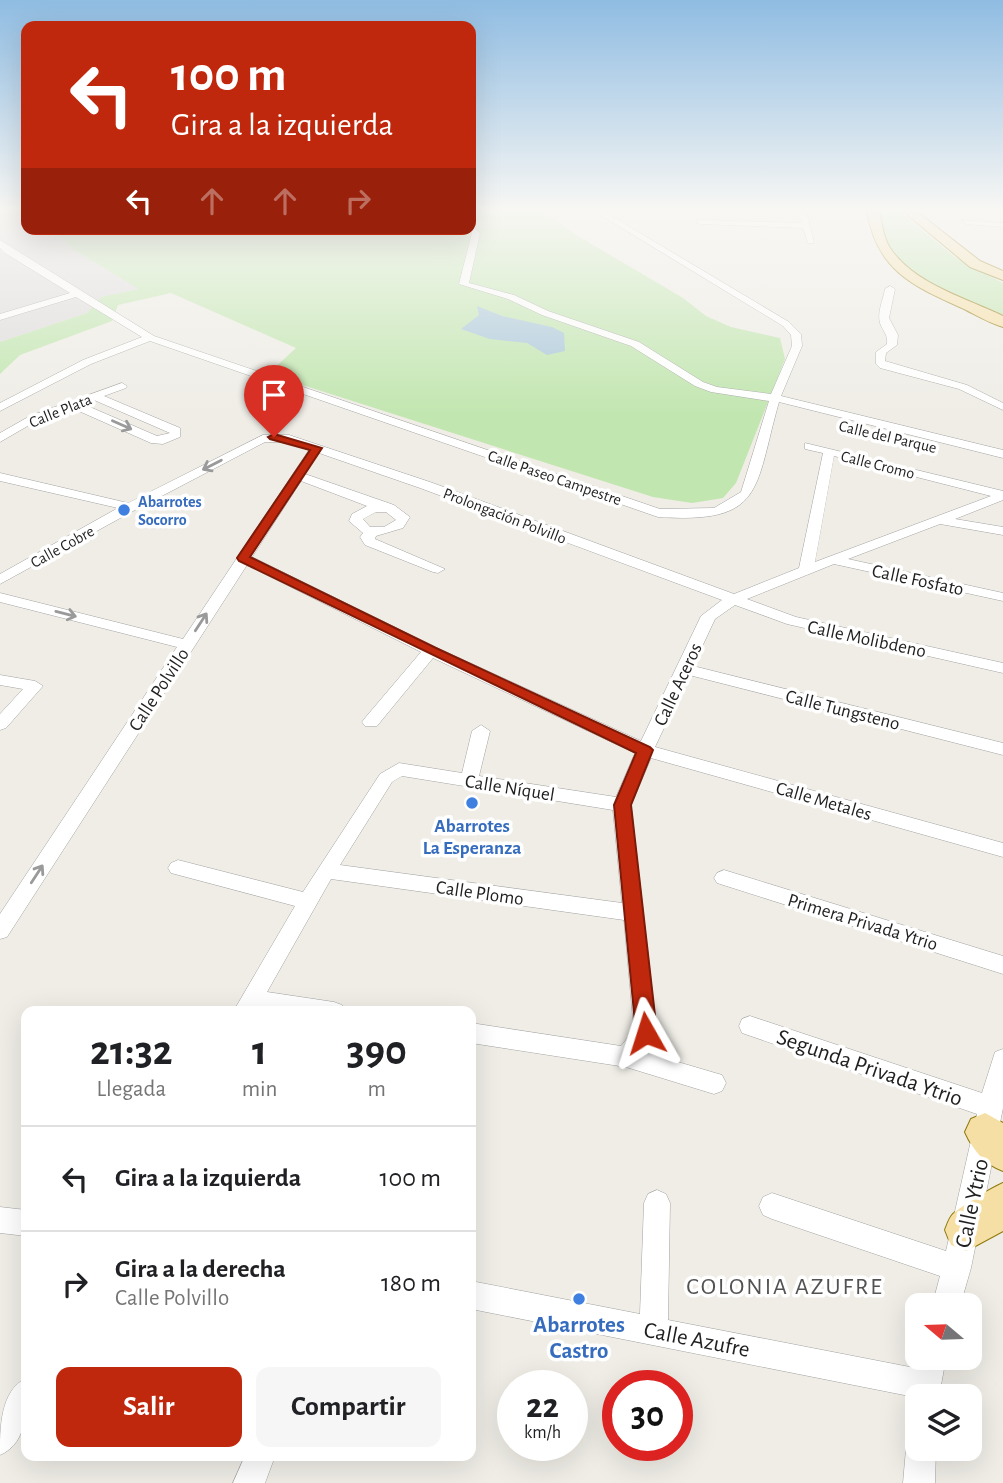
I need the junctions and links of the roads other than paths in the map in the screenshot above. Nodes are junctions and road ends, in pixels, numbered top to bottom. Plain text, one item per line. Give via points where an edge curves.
1 (53, 280) edge
2 (465, 280) edge
3 (713, 280) edge
4 (921, 280) edge
5 (890, 289) dead end
6 (76, 295) junction
7 (0, 317) edge
8 (1003, 322) edge
9 (150, 338) junction
10 (122, 386) dead end
11 (94, 396) junction
12 (73, 404) junction
13 (774, 404) junction
14 (1003, 407) edge
15 (0, 408) edge
16 (878, 429) junction
17 (274, 437) joint
18 (0, 438) edge
19 (809, 446) dead end
20 (316, 448) junction
21 (829, 452) junction
22 (1003, 454) edge
23 (1003, 463) edge
24 (297, 475) junction
25 (0, 477) edge
26 (1003, 496) edge
27 (130, 507) junction
28 (381, 507) junction
29 (939, 520) junction
30 (373, 531) junction
31 (1003, 531) edge
32 (243, 558) junction
33 (834, 560) junction
34 (438, 569) dead end
35 (806, 570) junction
36 (0, 580) edge
37 (0, 597) edge
38 (1003, 597) edge
39 (733, 600) junction
40 (187, 645) junction
41 (431, 651) junction
42 (1003, 668) edge
43 (684, 669) junction
44 (0, 680) edge
45 (372, 722) dead end
46 (0, 724) edge
47 (481, 731) dead end
48 (645, 750) junction
49 (1003, 750) edge
50 (469, 780) junction
51 (622, 805) junction
52 (1003, 850) edge
53 (178, 868) dead end
54 (326, 871) junction
55 (724, 878) dead end
56 (308, 901) junction
57 (634, 913) junction
58 (3, 923) edge
59 (1003, 965) edge
60 (248, 1005) edge
61 (750, 1027) dead end
62 (476, 1033) edge
63 (626, 1057) junction
64 (1003, 1059) edge
65 (714, 1083) dead end
66 (993, 1130) edge
67 (657, 1203) dead end
68 (1003, 1204) edge
69 (772, 1206) dead end
70 (0, 1220) edge
71 (21, 1222) edge
72 (961, 1249) junction
73 (949, 1293) edge
74 (476, 1296) edge
75 (654, 1331) junction
76 (926, 1379) edge
77 (21, 1402) edge
78 (0, 1440) edge
79 (258, 1461) edge
80 (920, 1461) edge
81 (249, 1483) edge
82 (919, 1483) edge

1 - 6 street, Calle Paseo Campestre
2 - 13 street, Calle del Parque via 464,284 635,344 699,384
3 - 13 street, Calle Paseo Campestre via 796,334 797,346
4 - 8 main road
5 - 14 street via 883,315 884,326 893,335 892,345 881,352 880,362 963,387
6 - 7 street
6 - 9 street, Calle Paseo Campestre
9 - 13 street, Calle Paseo Campestre via 658,513 715,513 737,505 747,493
9 - 15 street via 87,362
10 - 11 street, Calle Plata
11 - 12 street, Calle Plata
12 -> 11 street via 155,440 176,434
12 - 18 street, Calle Plata via 34,418
13 - 16 street, Calle del Parque
16 - 22 street, Calle del Parque
16 - 23 street, Calle del Parque
17 - 20 street, Prolongación Polvillo
17 -> 27 street, Calle Cobre
19 - 21 street
20 - 24 street, Calle Polvillo
20 - 39 street, Prolongación Polvillo
21 - 26 street, Calle Cromo
21 - 35 street, Calle Cromo
24 - 28 street
24 - 32 street, Calle Polvillo
25 - 27 street
26 - 29 street, Calle Aceros
27 - 36 street, Calle Cobre
28 - 30 street via 357,517 361,528
28 - 30 street via 401,513 403,521 394,528
29 - 31 street
29 - 33 street, Calle Aceros
30 - 34 street via 370,542
40 -> 32 street, Calle Polvillo
32 - 41 street, Calle Metales
33 - 35 street, Calle Aceros
33 - 38 street, Calle Fosfato
35 - 39 street, Calle Aceros
37 -> 40 street
39 - 42 street, Calle Molibdeno via 792,621
39 - 43 street, Calle Aceros via 709,615
58 -> 40 street, Calle Polvillo
41 - 45 street
41 - 48 street, Calle Metales
43 - 48 street, Calle Aceros
43 - 49 street, Calle Tungsteno
44 - 46 street via 35,686
47 - 50 street
48 - 51 street, Calle Aceros
48 - 52 street, Calle Metales
50 - 51 street, Calle Níquel
50 - 54 street, Calle Níquel via 399,769 386,778
51 - 57 street, Calle Aceros
53 - 56 street
54 - 56 street
54 - 57 street, Calle Plomo
55 - 59 street, Primera Privada Ytrio
56 - 60 street
57 - 63 street, Calle Aceros via 646,1033
61 - 66 street, Segunda Privada Ytrio
62 - 63 street
63 - 65 street
64 - 66 street, Calle Ytrio
66 - 72 street, Calle Ytrio
67 - 75 street
68 - 72 main road
69 - 72 street
70 - 71 street
72 - 73 street, Calle Ytrio
74 - 75 street, Calle Azufre
75 - 76 street, Calle Azufre
77 - 78 street
79 - 81 street
80 - 82 street

